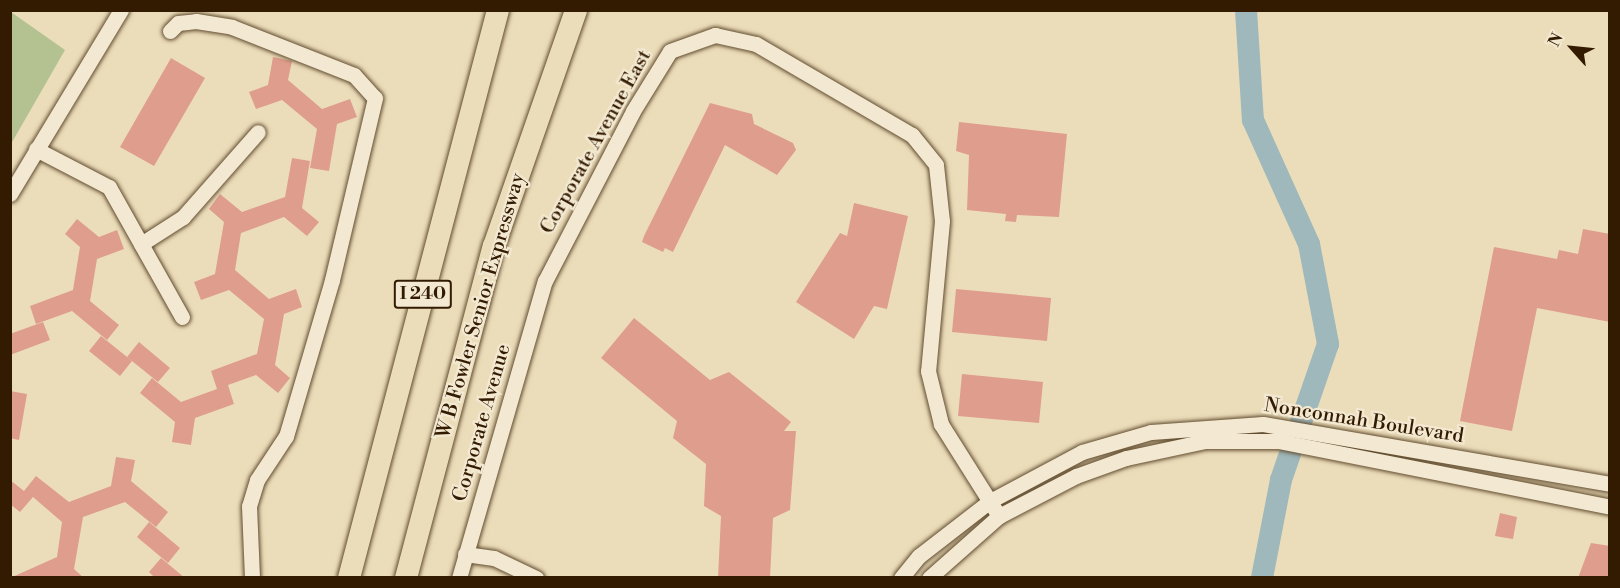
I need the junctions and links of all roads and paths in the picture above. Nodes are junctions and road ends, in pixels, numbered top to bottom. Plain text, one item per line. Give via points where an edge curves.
1 (121, 10) edge
2 (498, 10) edge
3 (578, 10) edge
4 (170, 31) dead end
5 (258, 132) dead end
6 (36, 149) junction
7 (10, 194) edge
8 (141, 244) junction
9 (545, 281) joint
10 (182, 317) dead end
11 (1205, 433) junction
12 (1610, 484) edge
13 (990, 501) junction
14 (1610, 507) edge
15 (999, 516) junction
16 (465, 554) junction
17 (252, 578) edge
18 (349, 578) edge
19 (406, 578) edge
20 (459, 578) edge
21 (537, 578) edge
22 (902, 578) edge
23 (929, 578) edge

1 - 6 street
2 - 18 highway, I 240
3 - 19 highway, W B Fowler Senior Expressway / I 240 via 565,37 494,246
4 - 17 street via 178,23 196,21 232,27 354,75 375,98 332,280 286,436 257,480 249,506
5 - 8 street via 183,218
6 - 7 street
6 - 8 street via 110,187
8 - 10 street
9 - 13 street, Corporate Avenue East via 633,111 670,51 715,34 756,44 912,135 936,165 942,221 928,372 941,424
9 - 16 street, Corporate Avenue
11 - 12 street, Nonconnah Boulevard via 1263,424
11 - 13 street, Nonconnah Boulevard via 1151,432 1082,452
11 - 14 street, Nonconnah Boulevard via 1396,461
11 - 15 street, Nonconnah Boulevard via 1126,458
13 - 15 street, Corporate Avenue East
13 - 22 street, Nonconnah Boulevard via 919,556
15 - 23 street, Nonconnah Boulevard via 950,553
16 - 20 street, Corporate Avenue
16 - 21 street via 494,558

